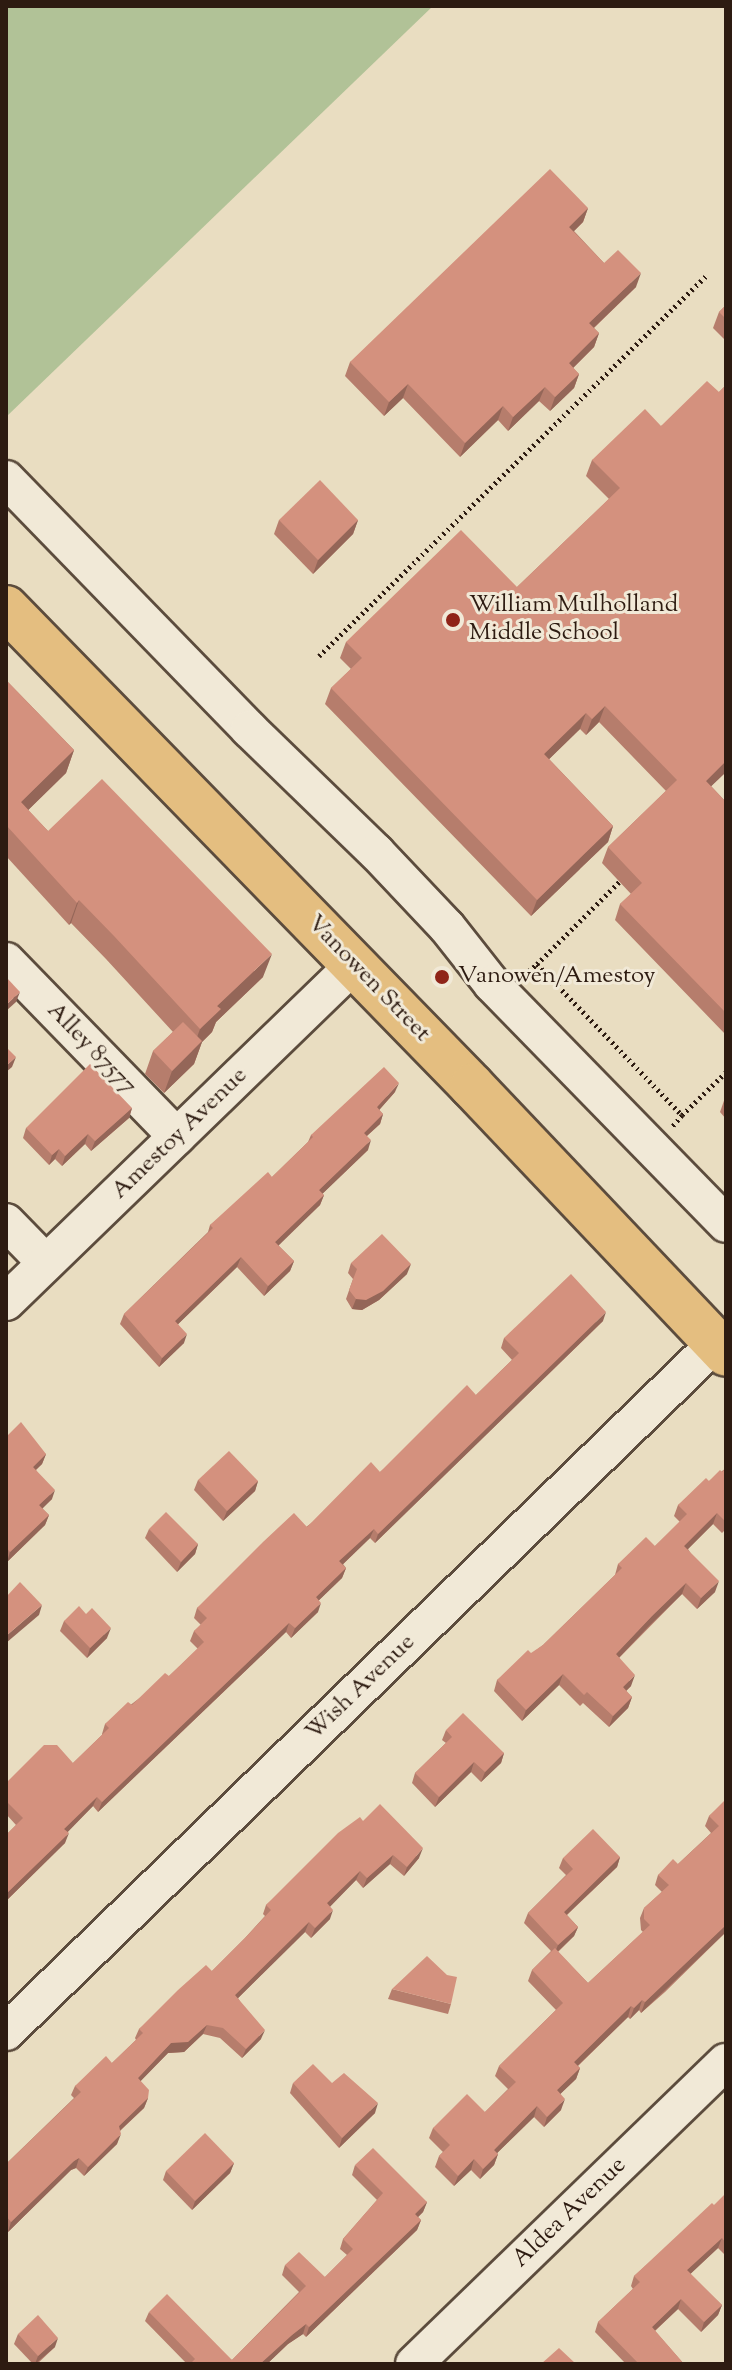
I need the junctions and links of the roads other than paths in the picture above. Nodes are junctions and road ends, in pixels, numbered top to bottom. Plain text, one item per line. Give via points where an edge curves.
1 (6, 479) edge
2 (6, 608) edge
3 (6, 961) edge
4 (354, 965) junction
5 (177, 1137) junction
6 (6, 1222) edge
7 (726, 1224) edge
8 (46, 1263) junction
9 (6, 1302) edge
10 (721, 1348) edge
11 (6, 2032) edge
12 (726, 2062) edge
13 (414, 2364) edge

1 - 7 street via 376,852 492,984
2 - 4 main road, Vanowen Street
3 - 5 street, Alley 87577
4 - 5 street, Amestoy Avenue
4 - 10 main road, Vanowen Street
5 - 8 street, Amestoy Avenue
6 - 8 street
8 - 9 street, Amestoy Avenue
10 - 11 street, Wish Avenue
12 - 13 street, Aldea Avenue

